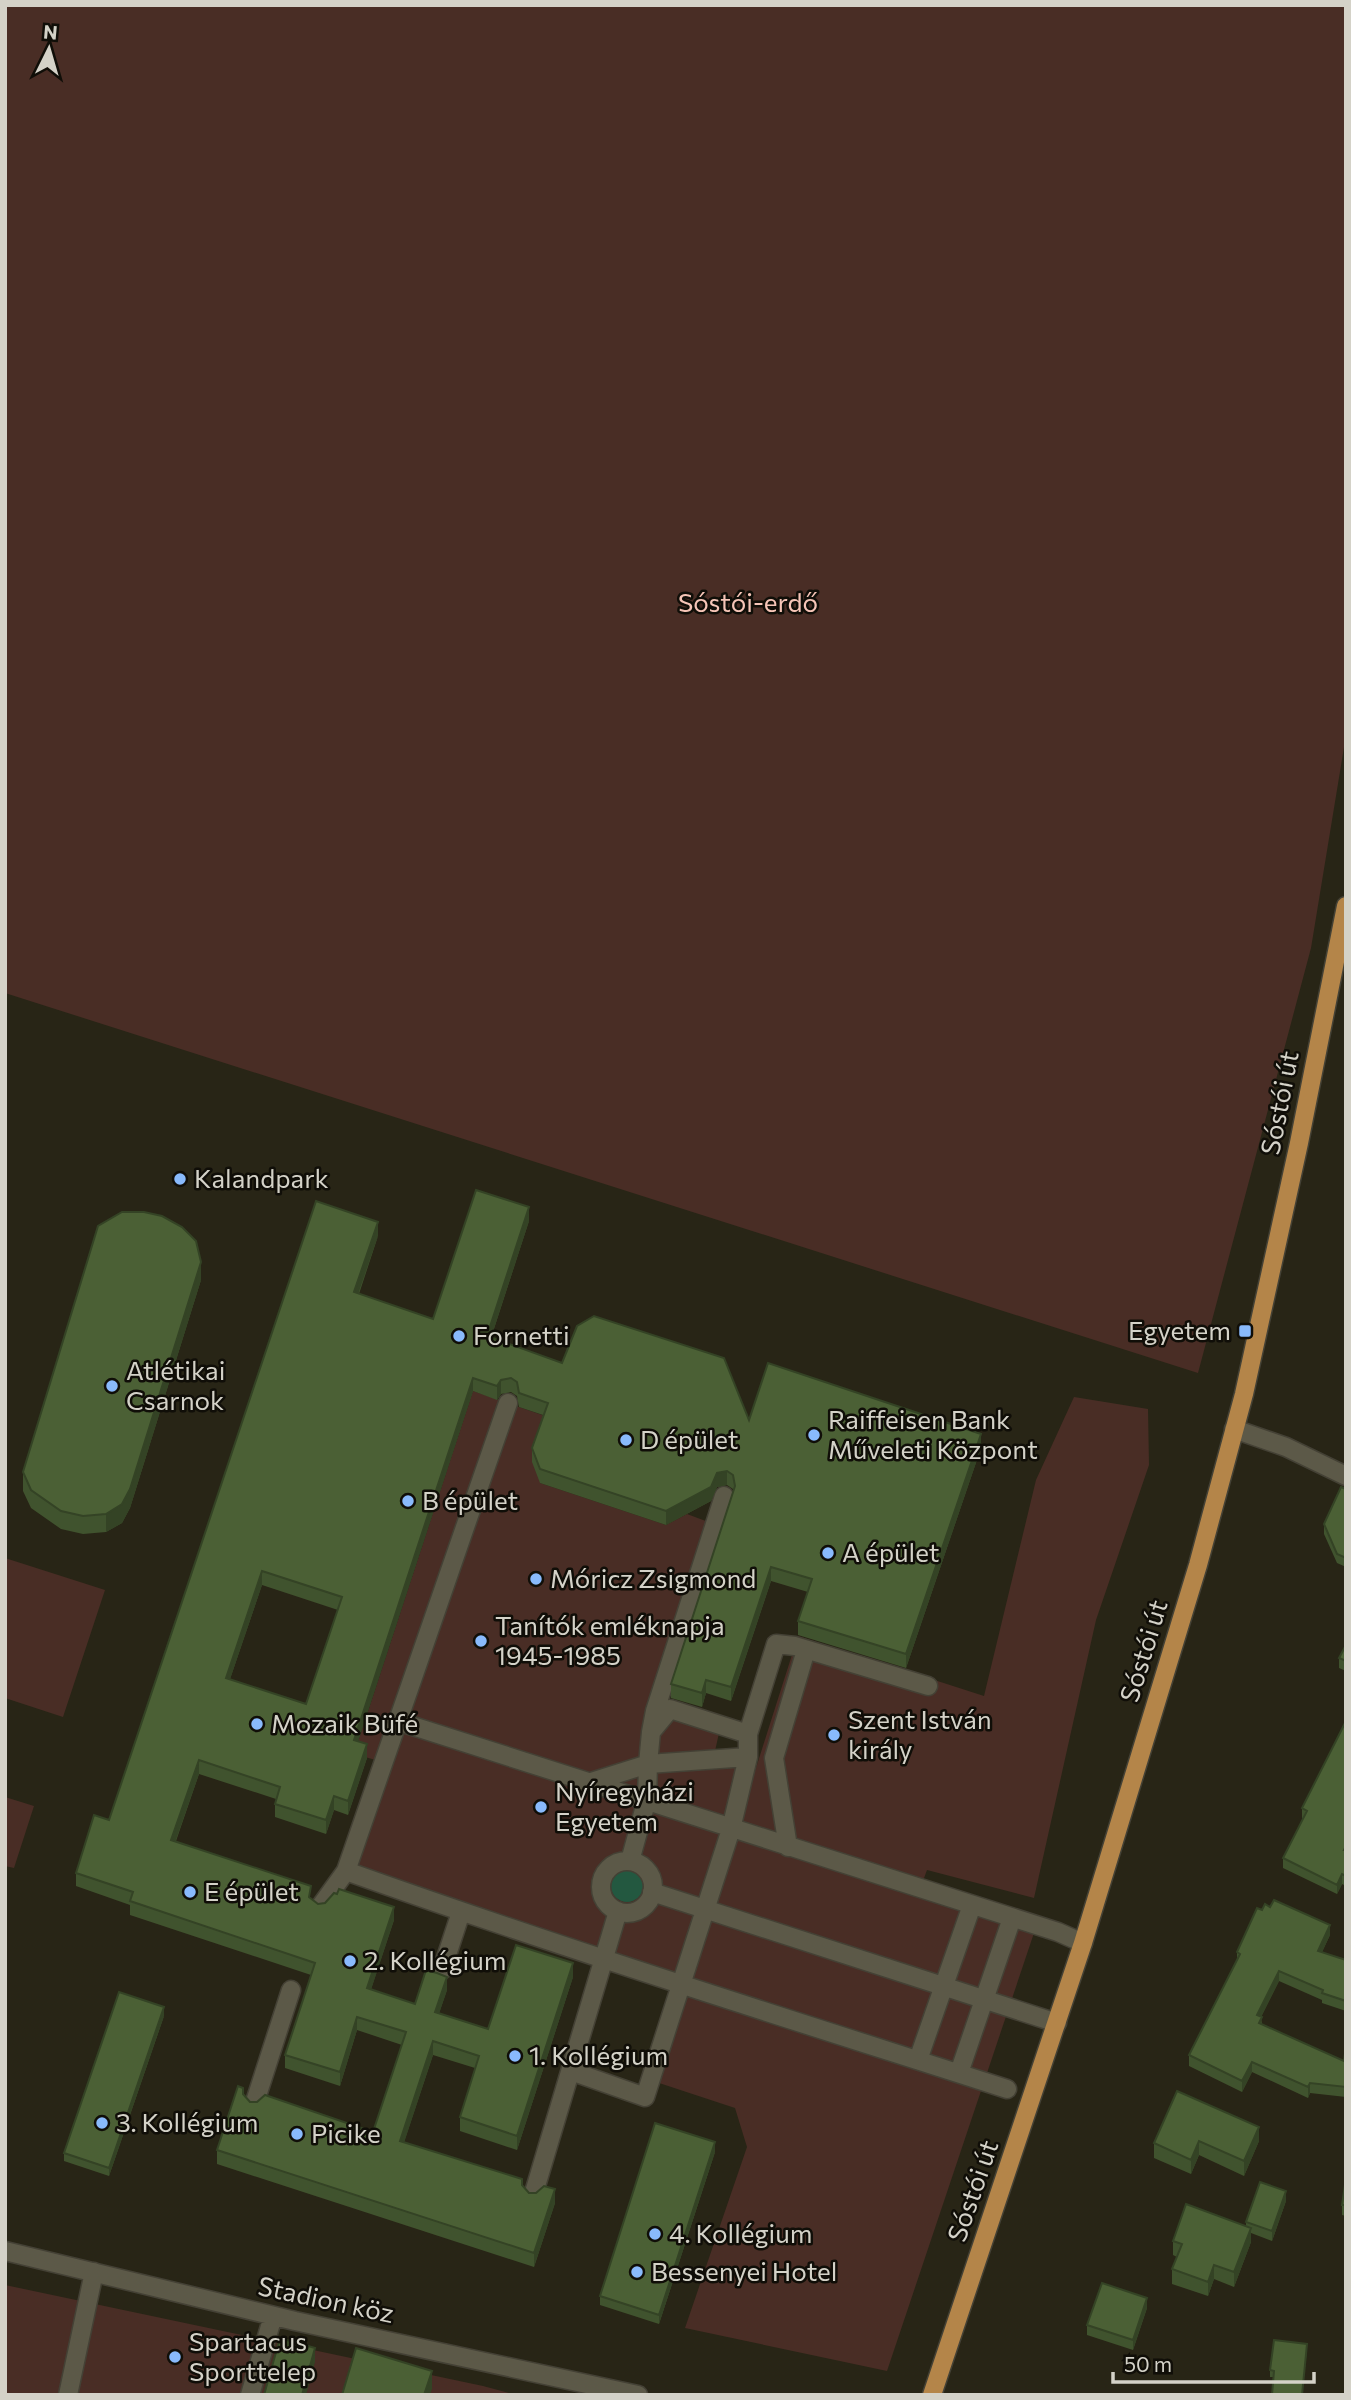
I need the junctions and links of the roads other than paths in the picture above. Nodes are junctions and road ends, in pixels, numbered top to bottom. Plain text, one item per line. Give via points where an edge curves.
1 (1346, 906) edge
2 (508, 1403) dead end
3 (1234, 1429) junction
4 (1346, 1476) edge
5 (724, 1496) dead end
6 (806, 1650) junction
7 (928, 1686) dead end
8 (397, 1721) junction
9 (651, 1732) junction
10 (748, 1746) junction
11 (775, 1754) junction
12 (648, 1764) junction
13 (591, 1782) junction
14 (647, 1799) junction
15 (731, 1829) junction
16 (788, 1847) junction
17 (630, 1861) junction
18 (346, 1871) junction
19 (652, 1892) junction
20 (972, 1905) junction
21 (320, 1907) edge
22 (618, 1911) junction
23 (706, 1911) junction
24 (461, 1912) junction
25 (1012, 1918) junction
26 (1083, 1943) junction
27 (605, 1959) junction
28 (442, 1970) dead end
29 (680, 1984) junction
30 (943, 1986) junction
31 (291, 1990) dead end
32 (985, 2000) junction
33 (1057, 2023) junction
34 (918, 2060) junction
35 (571, 2071) junction
36 (959, 2073) junction
37 (1007, 2089) dead end
38 (254, 2105) edge
39 (533, 2196) edge
40 (5, 2251) edge
41 (94, 2272) junction
42 (273, 2316) junction
43 (68, 2395) edge
44 (250, 2395) edge
45 (638, 2395) edge
46 (932, 2395) edge

1 - 3 main road, Sóstói út via 1299,1143
2 - 8 street
3 - 4 street via 1286,1447
3 - 26 main road, Sóstói út via 1198,1565
5 - 9 street
6 - 7 street
6 - 10 street via 776,1644
6 - 11 street
8 - 13 street
8 - 18 street
9 - 10 street via 670,1709
9 - 12 street
10 - 11 street
10 - 12 street
10 - 15 street
11 - 16 street
12 - 13 street
12 - 14 street
13 - 14 street
14 - 15 street
14 - 17 street
15 - 16 street
15 - 23 street
16 - 20 street
17 - 19 street via 650,1875
17 - 22 street via 614,1864 601,1885 606,1901
18 - 21 street
18 - 24 street
19 - 22 street via 643,1907
19 - 23 street
20 - 25 street
20 - 30 street
22 - 27 street
23 - 29 street
23 - 30 street
24 - 27 street
24 - 28 street
25 - 26 street
25 - 32 street
26 - 33 main road, Sóstói út
27 - 29 street
27 - 35 street
29 - 34 street
29 - 35 street via 645,2097
30 - 32 street
30 - 34 street
31 - 38 street
32 - 33 street
32 - 36 street
33 - 46 main road, Sóstói út
34 - 36 street
35 - 39 street
36 - 37 street
40 - 41 street, Stadion köz
41 - 42 street, Stadion köz
41 - 43 street
42 - 44 street
42 - 45 street, Stadion köz

